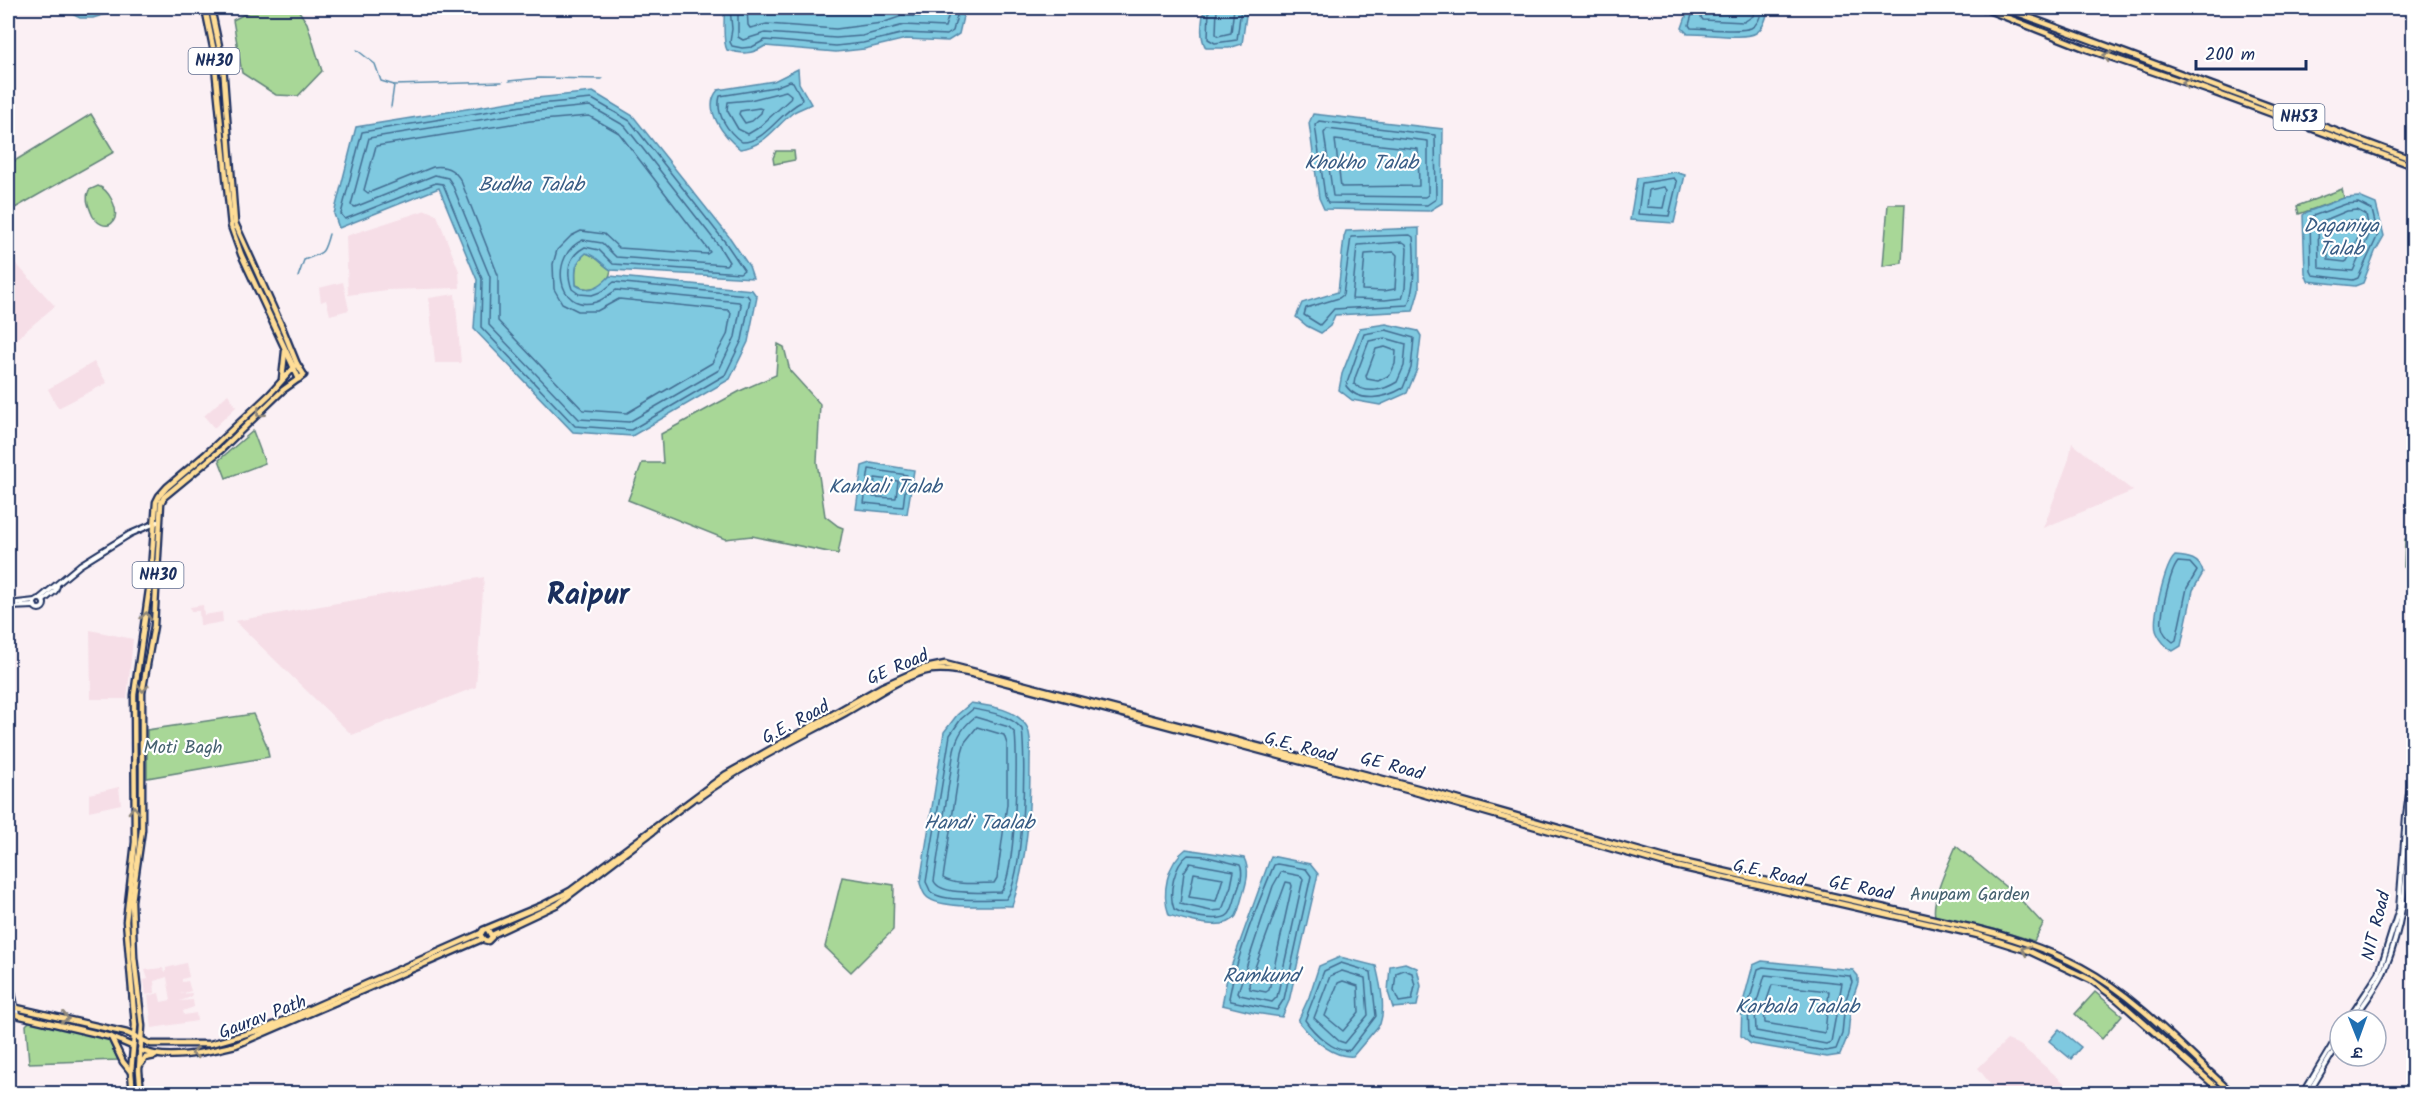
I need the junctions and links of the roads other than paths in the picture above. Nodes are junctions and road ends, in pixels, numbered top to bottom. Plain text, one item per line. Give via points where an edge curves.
1 (205, 8) edge
2 (211, 8) edge
3 (1983, 8) edge
4 (2004, 8) edge
5 (2174, 64) dead end
6 (2171, 70) junction
7 (2163, 75) junction
8 (2160, 82) dead end
9 (2414, 160) edge
10 (2414, 166) edge
11 (285, 347) junction
12 (294, 367) junction
13 (299, 379) junction
14 (281, 381) junction
15 (160, 521) junction
16 (153, 525) junction
17 (8, 605) edge
18 (2414, 758) edge
19 (2414, 796) edge
20 (556, 901) junction
21 (130, 926) junction
22 (488, 930) junction
23 (481, 933) junction
24 (492, 935) junction
25 (483, 939) junction
26 (8, 971) edge
27 (8, 1006) edge
28 (16, 1008) junction
29 (2356, 1008) edge
30 (2361, 1008) edge
31 (8, 1013) edge
32 (17, 1015) junction
33 (133, 1036) junction
34 (111, 1037) junction
35 (141, 1040) junction
36 (132, 1046) junction
37 (140, 1050) junction
38 (2328, 1052) edge
39 (160, 1055) junction
40 (2328, 1061) edge
41 (139, 1066) junction
42 (131, 1072) junction
43 (133, 1094) edge
44 (141, 1094) edge
45 (2224, 1094) edge
46 (2233, 1094) edge
47 (2303, 1094) edge
48 (2308, 1094) edge

1 - 11 main road, NH30 via 213,47 231,226
2 - 12 main road, NH30 via 223,65 235,223 282,327
7 -> 3 main road, NH53 via 2087,50
4 - 6 main road, NH53 via 2037,17
5 - 6 main road
6 - 9 main road, NH53
7 - 8 main road
10 -> 7 main road, NH53
11 - 12 main road, NH30
11 - 14 main road
12 - 13 main road, NH30
12 - 13 main road, NH30 via 304,375
12 - 14 main road, NH30
13 -> 15 main road, NH30 via 164,497
14 - 16 main road, NH30 via 159,496
15 - 16 main road
15 -> 21 main road, NH30 via 154,626 142,690 142,830
16 - 17 main road via 130,534 80,565 38,602
21 -> 16 main road, NH30 via 128,888 135,842 134,695 150,583
18 - 29 main road, NIT Road via 2399,909 2379,973
19 - 30 main road, NIT Road via 2404,909 2385,972
20 - 22 main road
20 - 24 main road, Gaurav Path
45 -> 20 main road, G.E. Road via 2118,999 2060,965 2009,944 1662,863 1197,733 944,669 923,672 886,688 725,778
20 - 46 main road, GE Road via 725,775 883,686 921,669 945,664 1417,788 1665,858 2027,943 2083,968 2122,995
21 - 33 main road, NH30
21 - 35 main road, NH30
22 - 23 main road
22 - 24 main road
23 - 25 main road
23 - 35 main road via 252,1034 210,1044 158,1045
24 - 25 main road, Gaurav Path via 489,940
25 -> 39 main road, Gaurav Path via 236,1046
26 - 28 main road
27 - 28 main road
28 - 32 main road
28 -> 33 main road
31 - 32 main road, Gaurav Path
32 - 34 main road, Gaurav Path
33 - 35 main road
33 - 36 main road, NH30
34 - 36 main road, Gaurav Path
34 - 42 main road
35 - 37 main road, NH30
36 - 37 main road, Gaurav Path
36 - 42 main road, NH30
37 - 39 main road, Gaurav Path
37 - 41 main road, NH30
38 - 47 main road
39 - 41 main road via 145,1059
40 - 48 main road
41 - 44 main road, NH30
42 - 43 main road, NH30

